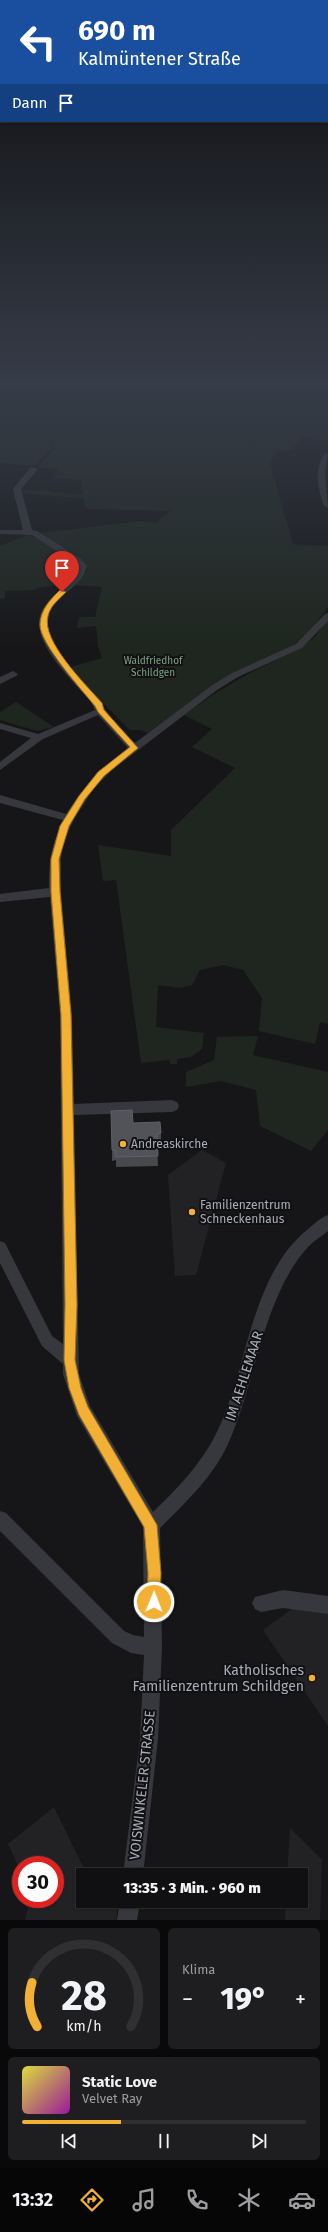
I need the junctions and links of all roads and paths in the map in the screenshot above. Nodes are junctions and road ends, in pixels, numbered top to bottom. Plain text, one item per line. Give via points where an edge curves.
1 (32, 472) edge
2 (322, 472) edge
3 (328, 506) edge
4 (0, 532) edge
5 (28, 532) junction
6 (328, 616) edge
7 (13, 674) dead end
8 (0, 681) edge
9 (100, 711) junction
10 (0, 726) edge
11 (39, 737) junction
12 (134, 748) junction
13 (0, 767) edge
14 (0, 799) edge
15 (69, 818) junction
16 (55, 892) junction
17 (0, 898) edge
18 (172, 1106) dead end
19 (69, 1110) junction
20 (328, 1222) edge
21 (0, 1248) edge
22 (70, 1360) junction
23 (0, 1519) edge
24 (151, 1525) junction
25 (262, 1603) dead end
26 (328, 1605) edge
27 (153, 1647) junction
28 (134, 1868) edge
29 (129, 1908) edge
30 (127, 1920) edge

1 - 5 street via 17,489
2 - 3 street
4 - 5 street
5 - 9 street via 47,541 83,566 80,576 51,603 44,616 43,626 55,652 99,705
6 - 12 street, VOISWINKELER STRASSE via 299,646 235,675
7 - 8 street
9 - 11 street
9 - 12 street
10 - 11 street
11 - 13 street
12 - 15 street, VOISWINKELER STRASSE via 101,774
14 - 15 street
15 - 16 street, VOISWINKELER STRASSE via 56,853
16 - 17 street
16 - 19 street, VOISWINKELER STRASSE via 66,1015
18 - 19 street
19 - 22 street, VOISWINKELER STRASSE
20 - 24 street, IM AEHLEMAAR via 309,1235 293,1256 273,1291 261,1319 249,1364 222,1439 178,1500
21 - 22 street via 48,1341
22 - 24 street, VOISWINKELER STRASSE via 75,1388 83,1410
23 - 27 street via 118,1637 131,1644
24 - 27 street, VOISWINKELER STRASSE via 154,1573
25 - 26 street via 283,1599
27 - 28 street, VOISWINKELER STRASSE via 146,1768
29 - 30 street

